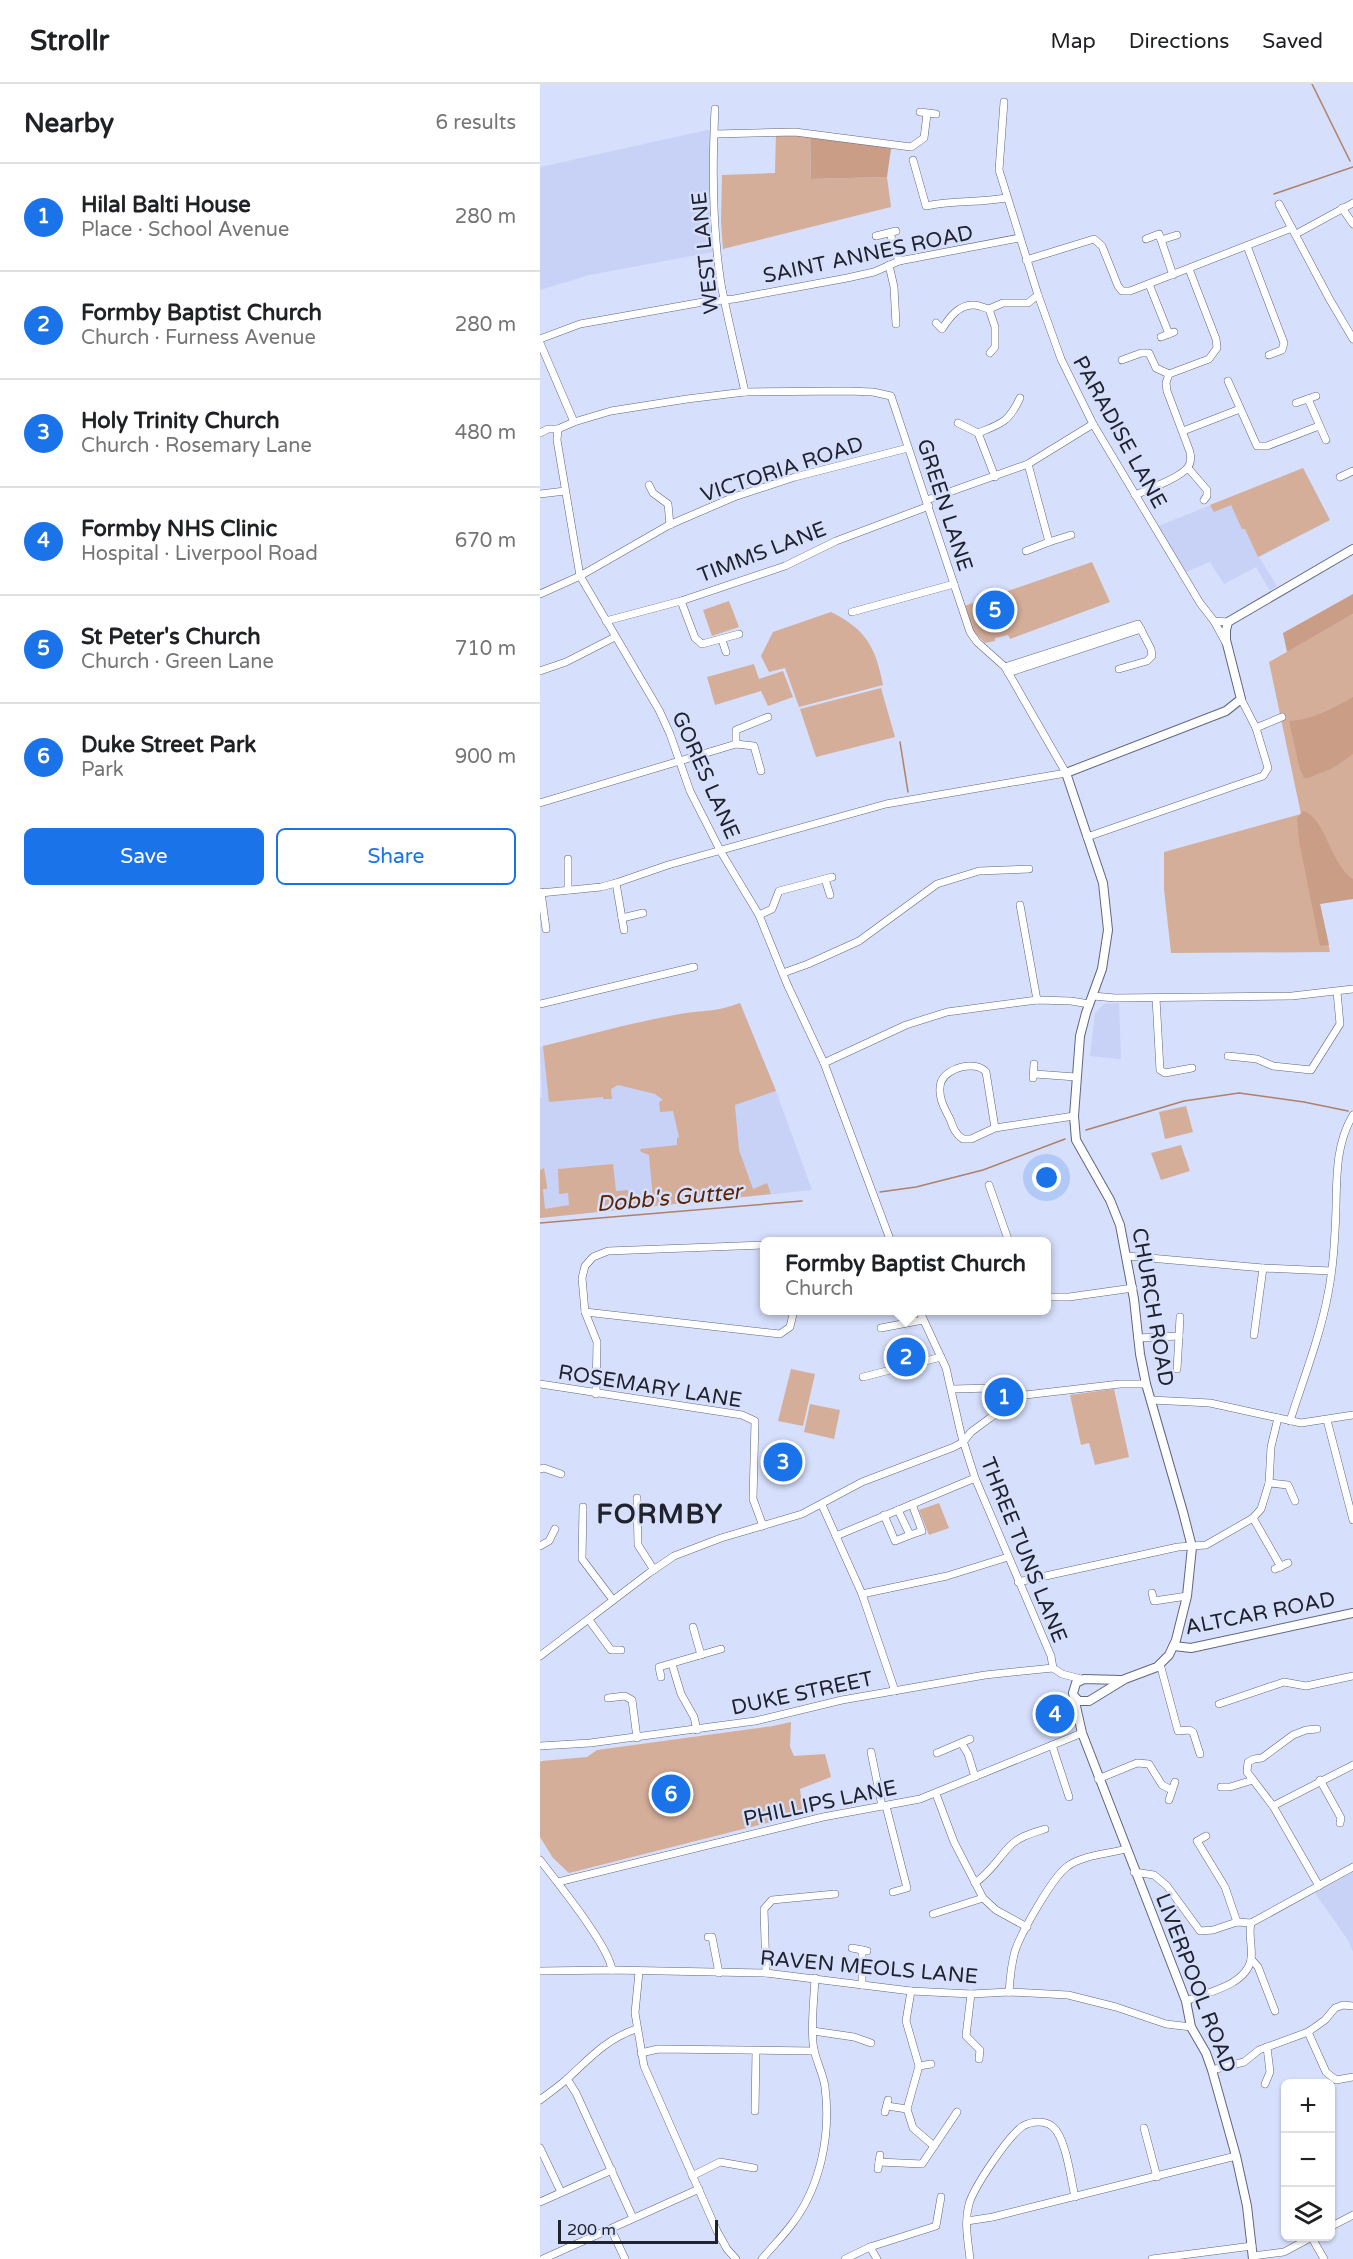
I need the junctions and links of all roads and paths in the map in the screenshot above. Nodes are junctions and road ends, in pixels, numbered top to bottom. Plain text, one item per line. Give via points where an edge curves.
1 (1004, 102) dead end
2 (716, 109) dead end
3 (936, 114) dead end
4 (715, 134) junction
5 (913, 160) dead end
6 (1006, 198) junction
7 (1353, 203) edge
8 (1279, 204) dead end
9 (1342, 208) junction
10 (1353, 224) edge
11 (1294, 231) junction
12 (1177, 235) dead end
13 (876, 236) dead end
14 (1019, 238) junction
15 (1146, 238) dead end
16 (1161, 240) junction
17 (1247, 246) junction
18 (1026, 260) junction
19 (899, 261) junction
20 (889, 265) junction
21 (1189, 269) junction
22 (1173, 275) junction
23 (1149, 284) junction
24 (1038, 296) junction
25 (725, 300) junction
26 (989, 309) junction
27 (936, 323) dead end
28 (896, 324) dead end
29 (1161, 337) dead end
30 (1353, 339) edge
31 (540, 341) edge
32 (995, 350) dead end
33 (1269, 355) dead end
34 (1122, 361) dead end
35 (1169, 374) junction
36 (1228, 381) dead end
37 (745, 392) junction
38 (1317, 396) dead end
39 (1020, 398) dead end
40 (1308, 399) junction
41 (1296, 404) dead end
42 (1240, 409) junction
43 (574, 422) junction
44 (958, 423) dead end
45 (1093, 424) junction
46 (1319, 426) junction
47 (558, 429) junction
48 (1183, 431) junction
49 (540, 433) edge
50 (978, 433) junction
51 (1326, 440) dead end
52 (908, 448) junction
53 (1028, 464) junction
54 (1188, 468) junction
55 (1352, 474) edge
56 (995, 477) junction
57 (1340, 477) dead end
58 (648, 485) dead end
59 (565, 490) junction
60 (540, 494) edge
61 (1135, 495) junction
62 (1204, 500) dead end
63 (928, 503) junction
64 (670, 525) junction
65 (1071, 535) dead end
66 (1049, 542) junction
67 (1353, 549) edge
68 (1026, 551) dead end
69 (580, 576) junction
70 (954, 584) junction
71 (540, 594) edge
72 (681, 601) junction
73 (852, 612) dead end
74 (606, 621) junction
75 (1214, 621) junction
76 (1228, 622) junction
77 (739, 634) dead end
78 (615, 637) junction
79 (722, 640) junction
80 (1228, 645) junction
81 (726, 652) dead end
82 (1119, 669) dead end
83 (1007, 670) junction
84 (540, 671) edge
85 (1241, 699) junction
86 (768, 717) dead end
87 (1282, 717) dead end
88 (1256, 728) junction
89 (736, 744) junction
90 (680, 760) junction
91 (761, 771) dead end
92 (1066, 773) junction
93 (540, 803) edge
94 (1087, 837) junction
95 (721, 852) junction
96 (568, 859) dead end
97 (1029, 869) dead end
98 (616, 883) junction
99 (568, 890) junction
100 (541, 892) edge
101 (830, 895) dead end
102 (1020, 905) dead end
103 (643, 913) dead end
104 (759, 915) junction
105 (622, 918) junction
106 (546, 929) dead end
107 (624, 930) dead end
108 (694, 967) dead end
109 (783, 973) junction
110 (1353, 989) edge
111 (1337, 992) junction
112 (1156, 998) junction
113 (1037, 1000) junction
114 (1091, 1000) junction
115 (540, 1004) edge
116 (1228, 1056) dead end
117 (824, 1063) junction
118 (1034, 1065) dead end
119 (1192, 1068) dead end
120 (1076, 1077) junction
121 (1353, 1115) edge
122 (1074, 1116) junction
123 (995, 1128) junction
124 (989, 1185) dead end
125 (889, 1237) edge
126 (1007, 1237) edge
127 (760, 1245) edge
128 (1127, 1256) junction
129 (1263, 1268) junction
130 (1331, 1271) junction
131 (1133, 1288) junction
132 (1051, 1297) edge
133 (585, 1312) junction
134 (793, 1315) edge
135 (922, 1315) edge
136 (1180, 1317) dead end
137 (924, 1320) junction
138 (881, 1328) dead end
139 (1254, 1335) dead end
140 (1179, 1336) junction
141 (1138, 1338) junction
142 (941, 1357) junction
143 (1177, 1369) dead end
144 (863, 1377) dead end
145 (540, 1384) edge
146 (1146, 1384) junction
147 (952, 1389) junction
148 (596, 1394) junction
149 (1025, 1395) junction
150 (1151, 1400) junction
151 (1353, 1415) edge
152 (1278, 1418) junction
153 (1327, 1420) junction
154 (1290, 1421) junction
155 (963, 1442) junction
156 (540, 1469) edge
157 (561, 1474) dead end
158 (975, 1478) junction
159 (1269, 1484) junction
160 (638, 1498) dead end
161 (1294, 1501) dead end
162 (912, 1504) junction
163 (822, 1505) junction
164 (583, 1507) dead end
165 (898, 1510) junction
166 (884, 1515) junction
167 (1253, 1518) junction
168 (1353, 1520) edge
169 (763, 1526) junction
170 (555, 1529) dead end
171 (910, 1535) junction
172 (836, 1536) junction
173 (540, 1545) edge
174 (1191, 1547) junction
175 (1008, 1557) junction
176 (1281, 1566) dead end
177 (654, 1570) junction
178 (1018, 1582) junction
179 (1152, 1593) dead end
180 (862, 1594) junction
181 (1187, 1596) junction
182 (613, 1600) junction
183 (1353, 1613) edge
184 (589, 1620) junction
185 (693, 1628) dead end
186 (1174, 1646) junction
187 (721, 1649) dead end
188 (621, 1650) dead end
189 (701, 1654) junction
190 (540, 1656) edge
191 (672, 1664) junction
192 (1160, 1664) junction
193 (1053, 1668) junction
194 (1062, 1674) junction
195 (661, 1677) dead end
196 (1353, 1677) edge
197 (1125, 1679) junction
198 (1086, 1680) junction
199 (895, 1691) junction
200 (1074, 1694) junction
201 (608, 1698) dead end
202 (1093, 1699) junction
203 (1219, 1704) dead end
204 (1311, 1728) dead end
205 (697, 1730) junction
206 (1081, 1730) junction
207 (637, 1738) junction
208 (970, 1739) dead end
209 (962, 1744) junction
210 (1052, 1745) junction
211 (540, 1746) edge
212 (558, 1746) junction
213 (540, 1751) edge
214 (871, 1752) dead end
215 (937, 1753) dead end
216 (1200, 1754) dead end
217 (1353, 1765) edge
218 (975, 1776) junction
219 (1098, 1779) junction
220 (1253, 1780) junction
221 (1320, 1780) junction
222 (1221, 1787) dead end
223 (936, 1794) junction
224 (1069, 1797) dead end
225 (1169, 1800) dead end
226 (884, 1806) junction
227 (1273, 1806) junction
228 (1343, 1820) dead end
229 (1045, 1829) dead end
230 (1206, 1836) dead end
231 (1126, 1849) junction
232 (540, 1860) edge
233 (1353, 1867) edge
234 (1134, 1872) junction
235 (558, 1882) junction
236 (975, 1882) junction
237 (1319, 1886) junction
238 (893, 1892) dead end
239 (835, 1894) dead end
240 (982, 1898) junction
241 (933, 1914) dead end
242 (1237, 1922) junction
243 (1251, 1923) junction
244 (1027, 1927) junction
245 (708, 1937) dead end
246 (852, 1948) dead end
247 (1251, 1959) junction
248 (612, 1970) junction
249 (540, 1971) edge
250 (639, 1972) junction
251 (719, 1973) junction
252 (766, 1973) junction
253 (815, 1978) junction
254 (862, 1985) junction
255 (911, 1991) junction
256 (1009, 1992) junction
257 (971, 1994) junction
258 (1186, 2001) junction
259 (1353, 2006) edge
260 (1275, 2011) dead end
261 (1191, 2027) junction
262 (636, 2030) junction
263 (813, 2031) junction
264 (1308, 2032) junction
265 (871, 2043) dead end
266 (1267, 2047) junction
267 (756, 2051) junction
268 (814, 2051) junction
269 (641, 2054) junction
270 (979, 2059) dead end
271 (931, 2064) dead end
272 (919, 2066) junction
273 (1212, 2070) junction
274 (1353, 2077) edge
275 (567, 2079) junction
276 (1265, 2084) dead end
277 (540, 2100) edge
278 (886, 2106) dead end
279 (907, 2109) junction
280 (958, 2110) dead end
281 (756, 2112) dead end
282 (1144, 2128) dead end
283 (933, 2146) junction
284 (540, 2148) edge
285 (1236, 2156) junction
286 (879, 2162) dead end
287 (754, 2168) dead end
288 (612, 2170) junction
289 (692, 2176) junction
290 (1156, 2177) junction
291 (699, 2189) junction
292 (561, 2192) junction
293 (941, 2197) dead end
294 (1075, 2197) junction
295 (540, 2202) edge
296 (1353, 2215) edge
297 (633, 2218) junction
298 (967, 2220) junction
299 (1335, 2225) edge
300 (612, 2229) junction
301 (1305, 2241) edge
302 (1315, 2241) edge
303 (1252, 2246) junction
304 (870, 2247) junction
305 (1253, 2258) edge
306 (543, 2259) edge
307 (625, 2259) edge
308 (736, 2259) edge
309 (762, 2259) edge
310 (845, 2259) edge
311 (877, 2259) edge
312 (970, 2259) edge
313 (1152, 2259) edge
314 (1324, 2259) edge

1 - 6 street, PARADISE LANE via 999,170
2 - 4 street, WEST LANE
3 - 4 street via 924,113 924,138 911,147 795,132
4 - 25 street, WEST LANE via 714,202
5 - 6 street via 926,206
6 - 14 street, PARADISE LANE
7 - 9 street
8 - 11 street
9 - 10 street
9 - 11 street
11 - 17 street
11 - 30 street
12 - 16 street
13 - 19 street via 893,232
14 - 18 street, PARADISE LANE
14 - 19 street, SAINT ANNES ROAD
15 - 16 street via 1159,234
16 - 22 street
17 - 21 street
17 - 33 street via 1284,343 1282,350
18 - 23 street via 1094,239 1102,246 1122,291
18 - 24 street, PARADISE LANE
19 - 20 street, SAINT ANNES ROAD
20 - 25 street, SAINT ANNES ROAD via 847,278
20 - 28 street
21 - 22 street
21 - 35 street via 1217,348 1209,359
22 - 23 street
23 - 29 street via 1172,333
24 - 26 street via 1028,303 1003,303
24 - 45 street, PARADISE LANE via 1061,359
25 - 31 street, SAINT ANNES ROAD via 580,324
25 - 37 street, WEST LANE
26 - 27 street via 973,304 960,308 942,329
26 - 32 street via 995,327
31 - 43 street
34 - 35 street via 1149,353 1156,368
35 - 48 street via 1167,391
36 - 42 street
37 - 43 street via 611,411
37 - 52 street, GREEN LANE via 848,391 891,396
38 - 40 street
39 - 50 street via 1005,422
40 - 41 street
40 - 46 street
42 - 46 street via 1254,444 1260,448
42 - 48 street
43 - 47 street
44 - 50 street
45 - 53 street, TIMMS LANE
45 - 61 street, PARADISE LANE
46 - 51 street
47 - 49 street
47 - 59 street, GORES LANE
48 - 54 street via 1190,452
50 - 56 street
52 - 63 street, GREEN LANE
52 - 64 street, VICTORIA ROAD via 734,496
53 - 56 street, TIMMS LANE
53 - 66 street
54 - 61 street
54 - 62 street via 1207,490
55 - 57 street
56 - 63 street, TIMMS LANE
58 - 64 street via 668,504
59 - 60 street
59 - 69 street, GORES LANE
61 - 75 street, PARADISE LANE
63 - 70 street, GREEN LANE
63 - 72 street, TIMMS LANE via 785,566
64 - 69 street, VICTORIA ROAD
65 - 66 street
66 - 68 street
67 - 76 main road
69 - 71 street, VICTORIA ROAD
69 - 74 street, GORES LANE
70 - 73 street
70 - 83 street, GREEN LANE via 970,632
72 - 74 street, TIMMS LANE
72 - 79 street via 698,642
74 - 78 street, GORES LANE
75 - 76 street
75 - 80 street, PARADISE LANE
76 - 80 main road
77 - 79 street
78 - 84 street
78 - 90 street, GORES LANE via 659,710
79 - 81 street
80 - 85 main road
82 - 83 street via 1152,656 1139,626
83 - 92 street, GREEN LANE
85 - 88 street
85 - 92 main road via 1226,711
86 - 89 street via 736,730
87 - 88 street
88 - 94 street via 1268,768 1263,776
89 - 90 street
89 - 91 street via 754,746
90 - 93 street
90 - 95 street, GORES LANE via 690,791
92 - 94 main road, CHURCH ROAD
92 - 95 street via 886,804
94 - 114 main road, CHURCH ROAD via 1103,883 1108,923 1106,956
95 - 98 street
95 - 104 street, GORES LANE
96 - 99 street
97 - 109 street via 979,871 937,884 859,941
98 - 99 street
98 - 105 street
99 - 100 street
100 - 106 street
101 - 104 street via 828,878 779,891 771,909
102 - 113 street
103 - 105 street
104 - 109 street, GORES LANE
105 - 107 street
108 - 115 street
109 - 117 street, GORES LANE
110 - 111 street
111 - 112 street
111 - 116 street via 1340,1024 1311,1070
112 - 114 street
112 - 119 street via 1160,1070 1165,1073
113 - 114 street
113 - 117 street via 926,1018
114 - 120 main road, CHURCH ROAD via 1082,1024
117 - 125 street, GORES LANE
118 - 120 street via 1034,1076
120 - 122 main road, CHURCH ROAD
121 - 130 street via 1340,1147
122 - 123 street
122 - 128 main road, CHURCH ROAD via 1076,1140 1113,1207
123 - 123 street via 971,1139 959,1137 941,1100 942,1080 954,1070 972,1065 983,1068 987,1072
124 - 126 street
127 - 133 street via 608,1251 593,1257 585,1266
128 - 129 street
128 - 131 main road, CHURCH ROAD
129 - 130 street
129 - 139 street
130 - 154 street via 1320,1326
131 - 132 street
131 - 141 main road, CHURCH ROAD
133 - 134 street via 780,1334 790,1327
133 - 148 street via 597,1342
135 - 137 street, THREE TUNS LANE
136 - 140 street
137 - 138 street
137 - 142 street, THREE TUNS LANE
140 - 141 street
140 - 143 street
141 - 146 main road, CHURCH ROAD
142 - 144 street
142 - 147 street, THREE TUNS LANE
145 - 148 street, ROSEMARY LANE
146 - 149 street
146 - 150 main road, CHURCH ROAD
147 - 149 street via 993,1388
147 - 155 street, THREE TUNS LANE
148 - 169 street, ROSEMARY LANE via 754,1420 753,1499
149 - 155 street via 971,1432
150 - 152 street via 1210,1403
150 - 174 main road, CHURCH ROAD
151 - 153 street
152 - 154 street
152 - 159 street via 1271,1447
153 - 154 street
153 - 168 street
155 - 158 street, THREE TUNS LANE
155 - 163 street via 862,1482
156 - 157 street
158 - 162 street
158 - 175 street, THREE TUNS LANE
159 - 161 street via 1288,1485
159 - 167 street via 1261,1509
160 - 177 street via 638,1545
162 - 165 street
162 - 171 street via 922,1531
163 - 169 street
163 - 172 street
164 - 182 street via 582,1559
165 - 166 street
165 - 171 street
166 - 171 street via 895,1541
166 - 172 street
167 - 174 street via 1212,1542
167 - 176 street
169 - 177 street via 693,1548
170 - 173 street via 549,1541
172 - 180 street
174 - 178 street
174 - 181 main road, CHURCH ROAD
175 - 178 street, THREE TUNS LANE
175 - 180 street via 947,1576
177 - 182 street
178 - 193 street, THREE TUNS LANE
179 - 181 street via 1154,1601
180 - 199 street
181 - 186 main road, CHURCH ROAD
182 - 184 street
183 - 186 main road, ALTCAR ROAD via 1191,1648
184 - 188 street via 611,1650
184 - 190 street
185 - 189 street
186 - 192 main road
187 - 189 street
189 - 191 street
191 - 195 street via 659,1667
191 - 205 street
192 - 197 main road
192 - 216 street via 1178,1731 1193,1732
193 - 194 street, THREE TUNS LANE
193 - 199 street, DUKE STREET
194 - 198 street, THREE TUNS LANE
194 - 200 street, THREE TUNS LANE
196 - 203 street via 1306,1686 1284,1682 1230,1705
197 - 198 main road
197 - 202 main road
198 - 200 main road via 1074,1686
198 - 202 main road via 1096,1688
199 - 205 street, DUKE STREET
200 - 202 main road via 1082,1702
200 - 206 main road, LIVERPOOL ROAD
201 - 207 street via 625,1696 632,1700
202 - 206 main road
204 - 220 street via 1293,1735 1262,1758 1248,1762 1247,1772
205 - 207 street, DUKE STREET
206 - 210 street, PHILLIPS LANE
206 - 219 main road, LIVERPOOL ROAD
207 - 212 street, DUKE STREET
208 - 209 street
209 - 215 street
209 - 218 street
210 - 218 street, PHILLIPS LANE
210 - 224 street
211 - 212 street, DUKE STREET
212 - 213 street, DUKE STREET
214 - 226 street
217 - 221 street
218 - 223 street, PHILLIPS LANE
219 - 225 street via 1137,1763 1149,1764 1162,1785 1173,1786
219 - 231 main road, LIVERPOOL ROAD
220 - 222 street
220 - 227 street
221 - 227 street
221 - 228 street
223 - 226 street, PHILLIPS LANE
223 - 236 street
226 - 235 street, PHILLIPS LANE via 823,1817
226 - 238 street via 907,1888
227 - 237 street
229 - 236 street via 1016,1841 989,1873
230 - 242 street via 1197,1841 1225,1887
231 - 234 main road, LIVERPOOL ROAD
231 - 244 street via 1067,1866
232 - 235 street
233 - 237 street
234 - 242 street via 1154,1875 1167,1886 1200,1931
234 - 258 main road, LIVERPOOL ROAD
235 - 248 street via 609,1958
236 - 240 street
237 - 243 street
239 - 252 street via 772,1900 764,1909
240 - 241 street
240 - 244 street
242 - 243 street
243 - 247 street
244 - 256 street via 1016,1948
245 - 251 street via 712,1937
246 - 254 street via 864,1950
247 - 258 street via 1246,1972 1234,1982
247 - 260 street via 1258,1967
248 - 249 street, RAVEN MEOLS LANE
248 - 250 street, RAVEN MEOLS LANE
250 - 251 street, RAVEN MEOLS LANE
250 - 262 street
251 - 252 street, RAVEN MEOLS LANE
252 - 253 street, RAVEN MEOLS LANE
253 - 254 street, RAVEN MEOLS LANE
253 - 263 street
254 - 255 street, RAVEN MEOLS LANE
255 - 257 street, RAVEN MEOLS LANE
255 - 272 street via 907,2029
256 - 257 street, RAVEN MEOLS LANE
256 - 261 street, RAVEN MEOLS LANE via 1068,1995 1166,2024
257 - 270 street via 966,2036 982,2047
258 - 261 main road, LIVERPOOL ROAD
259 - 264 street via 1343,2004 1335,2008
261 - 273 main road, LIVERPOOL ROAD
262 - 269 street
262 - 275 street via 608,2042
263 - 265 street
263 - 268 street
264 - 266 street
264 - 274 street via 1326,2072 1336,2080
266 - 273 street via 1244,2062
266 - 276 street via 1270,2072
267 - 268 street
267 - 269 street via 658,2049
267 - 281 street
268 - 309 street via 824,2078 827,2109 821,2161 804,2206
269 - 289 street
271 - 272 street
272 - 279 street
273 - 285 main road, LIVERPOOL ROAD
275 - 277 street
275 - 288 street
278 - 279 street
279 - 283 street via 910,2123
280 - 283 street
282 - 290 street
283 - 286 street via 922,2164
284 - 292 street
285 - 290 street
285 - 303 main road, LIVERPOOL ROAD
287 - 289 street via 720,2162
288 - 292 street
288 - 297 street
289 - 291 street
290 - 294 street
291 - 297 street
291 - 308 street via 717,2231
292 - 295 street
293 - 304 street via 936,2226
294 - 298 street
294 - 298 street via 1059,2136 1045,2122 1034,2122 1014,2134 976,2187
296 - 299 street
297 - 300 street
298 - 312 street
300 - 306 street
300 - 307 street
301 - 305 street via 1284,2252
302 - 314 street
303 - 305 main road, LIVERPOOL ROAD
303 - 313 street
304 - 310 street
304 - 311 street

